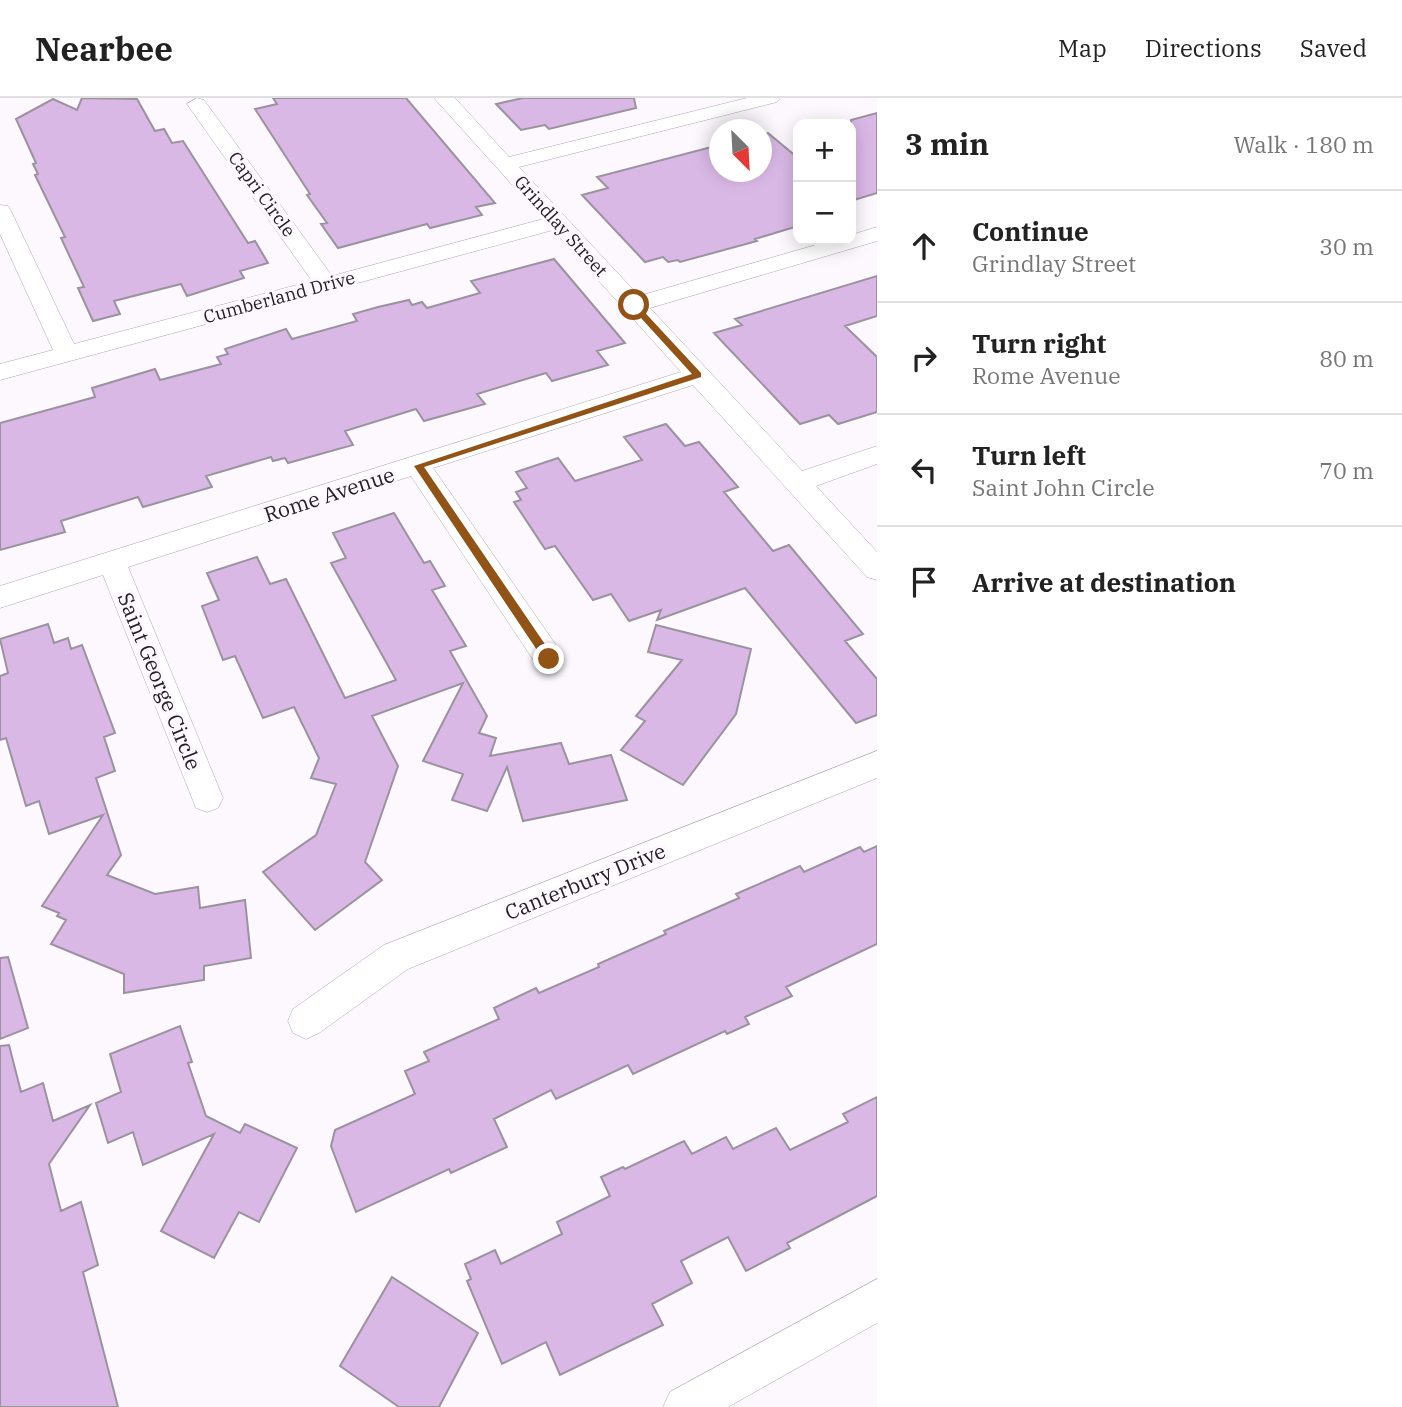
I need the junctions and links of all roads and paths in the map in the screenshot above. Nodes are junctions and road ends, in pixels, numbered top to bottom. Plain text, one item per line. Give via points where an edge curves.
1 (444, 98) edge
2 (770, 98) edge
3 (197, 104) dead end
4 (505, 164) junction
5 (0, 211) edge
6 (557, 222) junction
7 (877, 234) edge
8 (327, 285) junction
9 (634, 305) junction
10 (67, 354) junction
11 (0, 373) edge
12 (698, 375) junction
13 (877, 455) edge
14 (418, 466) junction
15 (796, 483) junction
16 (112, 563) junction
17 (877, 570) edge
18 (0, 597) edge
19 (549, 659) dead end
20 (877, 764) edge
21 (208, 798) dead end
22 (306, 1021) dead end
23 (877, 1300) edge
24 (685, 1407) edge

1 - 4 street, Grindlay Street
2 - 4 street
3 - 8 street, Capri Circle
4 - 6 street, Grindlay Street
5 - 10 street
6 - 8 street, Cumberland Drive
6 - 9 street, Grindlay Street
7 - 9 street
8 - 10 street, Cumberland Drive
9 - 12 street, Grindlay Street
10 - 11 street, Cumberland Drive
12 - 14 street, Rome Avenue
12 - 15 street, Grindlay Street
13 - 15 street
14 - 16 street, Rome Avenue
14 - 19 street
15 - 17 street, Grindlay Street
16 - 18 street, Rome Avenue
16 - 21 street, Saint George Circle
20 - 22 street, Canterbury Drive via 396,957
23 - 24 street

